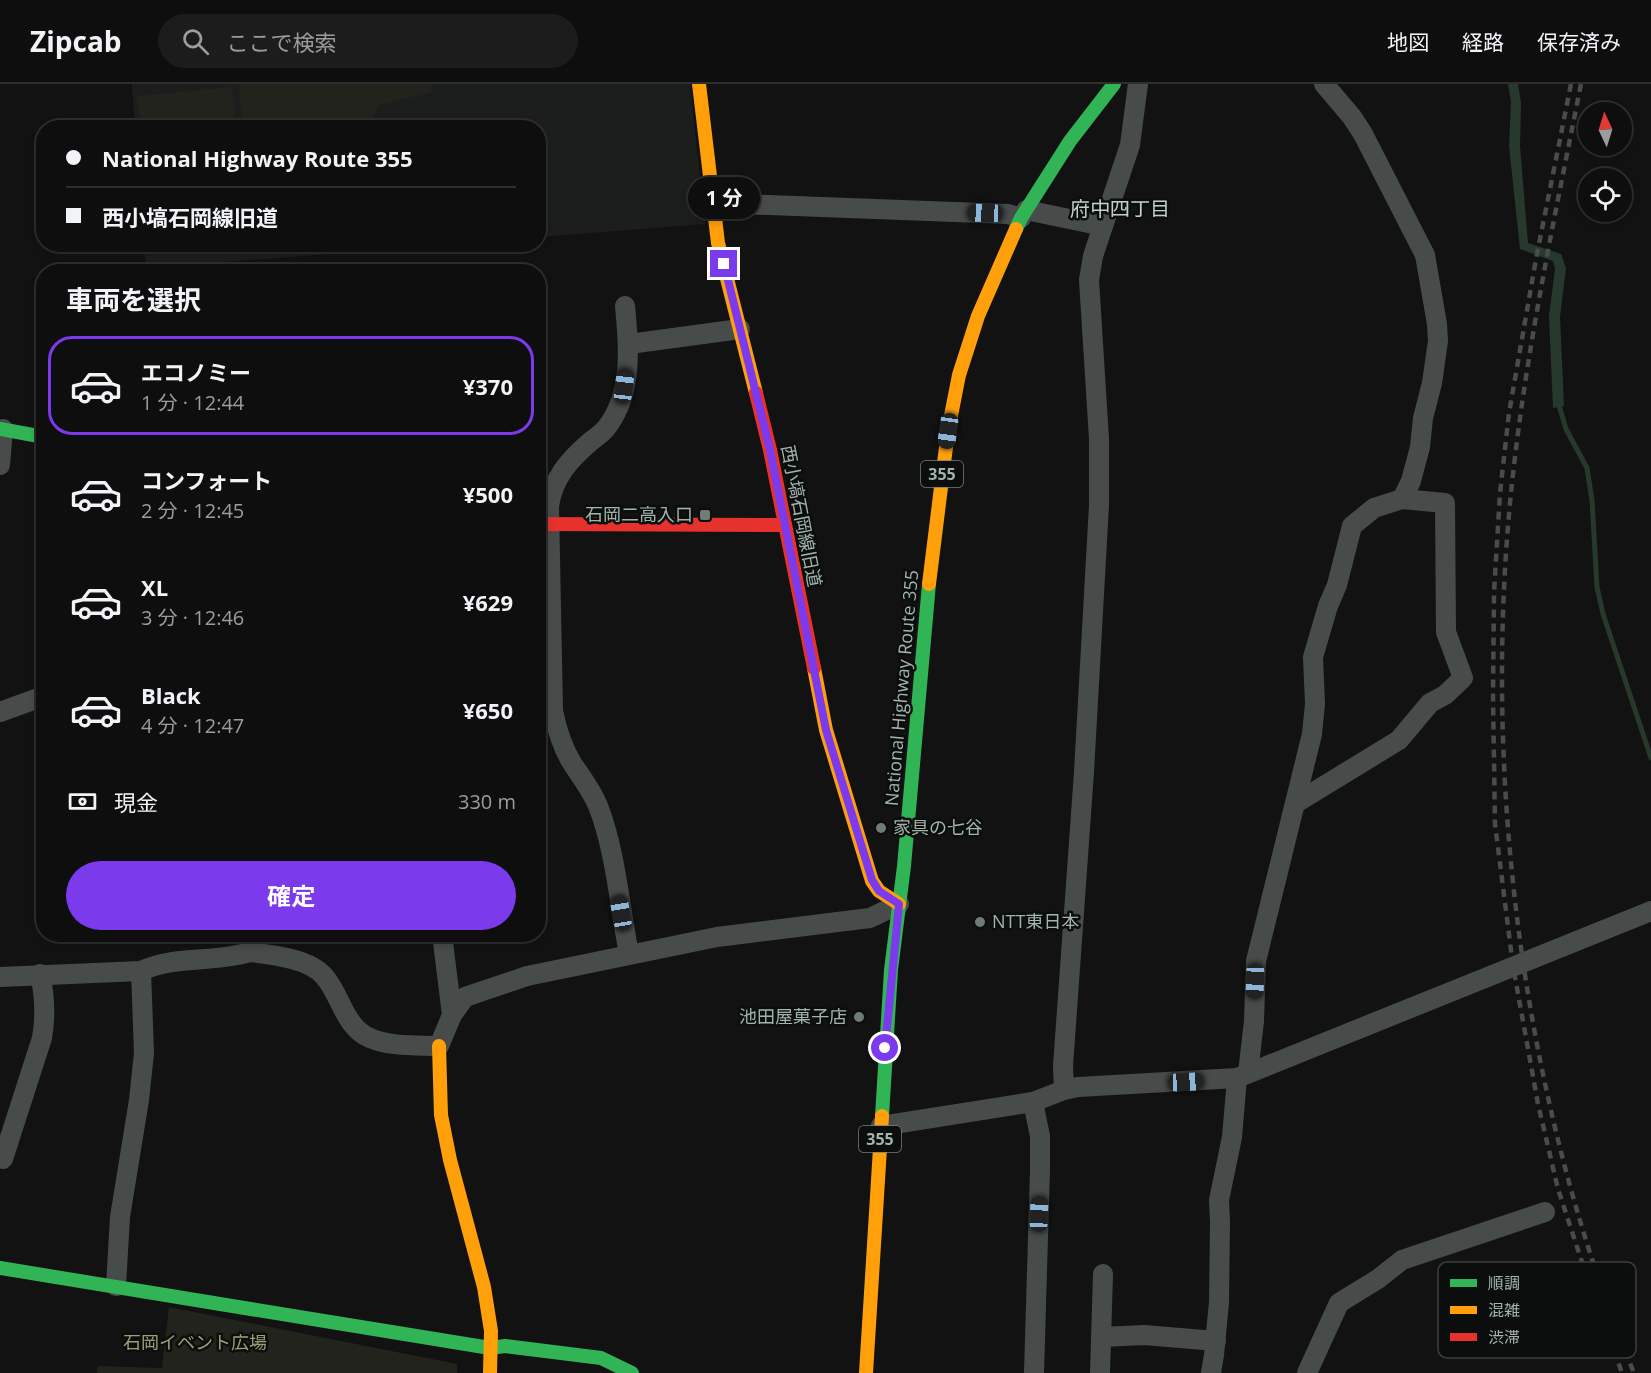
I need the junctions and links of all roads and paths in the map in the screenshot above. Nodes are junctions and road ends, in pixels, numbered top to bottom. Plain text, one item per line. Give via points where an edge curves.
1 (699, 84) edge
2 (1114, 84) edge
3 (1138, 84) edge
4 (1324, 84) edge
5 (712, 203) junction
6 (1024, 214) junction
7 (1102, 226) junction
8 (625, 306) dead end
9 (740, 330) junction
10 (629, 344) junction
11 (1, 429) edge
12 (36, 436) edge
13 (0, 465) edge
14 (1402, 499) junction
15 (546, 514) edge
16 (546, 524) edge
17 (785, 525) junction
18 (546, 566) edge
19 (36, 699) edge
20 (0, 712) edge
21 (1296, 803) junction
22 (899, 904) junction
23 (1651, 911) edge
24 (443, 942) edge
25 (250, 943) edge
26 (629, 954) junction
27 (141, 971) junction
28 (40, 974) junction
29 (0, 977) edge
30 (452, 1015) junction
31 (439, 1046) junction
32 (1242, 1075) junction
33 (1064, 1090) junction
34 (1033, 1102) junction
35 (880, 1126) junction
36 (3, 1159) dead end
37 (1545, 1212) dead end
38 (0, 1268) edge
39 (1103, 1274) dead end
40 (116, 1286) junction
41 (1102, 1337) junction
42 (1216, 1341) junction
43 (490, 1348) junction
44 (490, 1373) edge
45 (632, 1373) edge
46 (866, 1373) edge
47 (1034, 1373) edge
48 (1100, 1373) edge
49 (1211, 1373) edge
50 (1307, 1373) edge

1 - 5 main road, 西小塙石岡線旧道
2 - 6 main road, National Highway Route 355 / 355 via 1070,141
3 - 7 street via 1130,145
4 - 14 street via 1363,134 1425,255 1438,341 1420,447
5 - 6 street
5 - 9 main road, 西小塙石岡線旧道
6 - 7 street
6 - 22 main road, National Highway Route 355 / 355 via 978,316 959,375 948,431 931,564
7 - 33 street via 1089,280 1099,505
8 - 10 street
9 - 10 street
9 - 17 main road, 西小塙石岡線旧道
10 - 15 street via 617,412 606,429 564,466
11 - 12 main road
11 - 13 street
14 - 21 street via 1374,508 1352,526 1313,657 1312,734
14 - 21 street via 1445,503 1446,632 1463,678 1430,703 1399,740
16 - 17 main road
17 - 22 main road, 西小塙石岡線旧道 via 826,730 853,820 872,880 879,891
18 - 26 street via 553,711 559,736 589,788 607,831
19 - 20 street
21 - 32 street via 1256,961 1254,1021
22 - 26 street via 870,918
22 - 35 main road, National Highway Route 355 / 355
23 - 32 street
24 - 30 street
25 - 27 street via 225,958 161,963
25 - 31 street via 323,975 354,1026 370,1038 400,1045
26 - 30 street via 490,988 465,997
27 - 28 street
27 - 40 street via 144,1053 120,1217
28 - 29 street
28 - 36 street via 46,1018
30 - 31 street
31 - 43 main road via 441,1115 484,1287
32 - 33 street
32 - 42 street via 1219,1200
33 - 34 street
34 - 35 street
34 - 47 street via 1040,1136
35 - 46 main road, National Highway Route 355 / 355
37 - 50 street via 1402,1260 1340,1303
38 - 40 main road
39 - 41 street
40 - 43 main road
41 - 42 street via 1144,1335
41 - 48 street
42 - 49 street
43 - 44 main road
43 - 45 main road via 505,1346 601,1358

